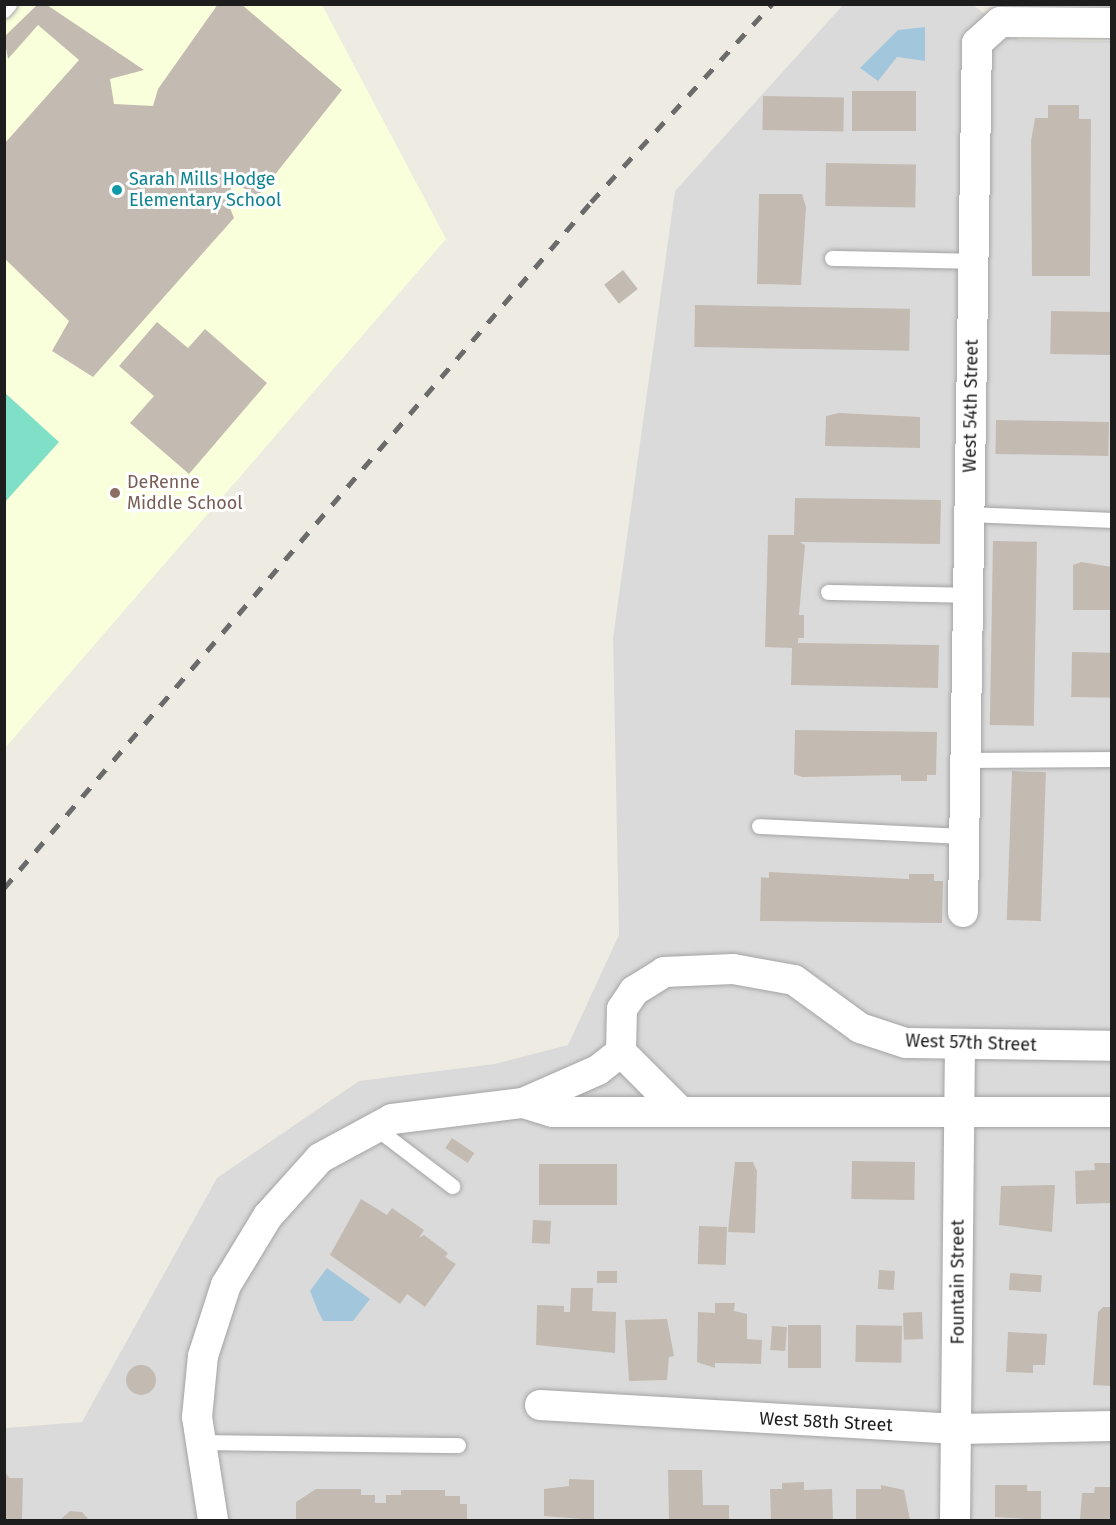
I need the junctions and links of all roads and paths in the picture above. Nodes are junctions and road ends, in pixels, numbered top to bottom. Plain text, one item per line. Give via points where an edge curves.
1 (9, 4) edge
2 (4, 9) edge
3 (1112, 23) edge
4 (832, 258) dead end
5 (973, 261) junction
6 (969, 514) junction
7 (1112, 520) edge
8 (828, 592) dead end
9 (968, 595) junction
10 (1112, 759) edge
11 (966, 760) junction
12 (759, 826) dead end
13 (965, 836) junction
14 (963, 912) dead end
15 (960, 1044) junction
16 (1112, 1046) edge
17 (621, 1052) junction
18 (523, 1102) junction
19 (678, 1109) junction
20 (959, 1110) junction
21 (1112, 1112) edge
22 (376, 1128) junction
23 (452, 1186) dead end
24 (540, 1405) dead end
25 (1112, 1426) edge
26 (957, 1429) junction
27 (201, 1442) junction
28 (458, 1445) dead end
29 (213, 1521) edge
30 (954, 1521) edge

1 - 2 lane
3 - 5 street, West 54th Street via 1000,22 976,43
4 - 5 lane
5 - 6 street, West 54th Street
6 - 7 lane
6 - 9 street, West 54th Street
8 - 9 lane
9 - 11 street, West 54th Street
10 - 11 lane
11 - 13 street, West 54th Street
12 - 13 lane
13 - 14 street, West 54th Street
15 - 16 street, West 57th Street
15 - 17 street, West 57th Street via 906,1043 860,1028 794,980 733,969 664,972 634,991 622,1009
15 - 20 street, Fountain Street
17 - 18 street via 598,1070
17 - 19 street
18 - 19 street via 552,1112
18 - 22 street via 465,1106 392,1119
19 - 20 street
20 - 21 street
20 - 26 street, Fountain Street
22 - 23 lane
22 - 27 street via 320,1158 268,1216 226,1285 203,1356 197,1417
24 - 26 street, West 58th Street
25 - 26 street, West 58th Street
26 - 30 street, Fountain Street
27 - 28 lane
27 - 29 street

